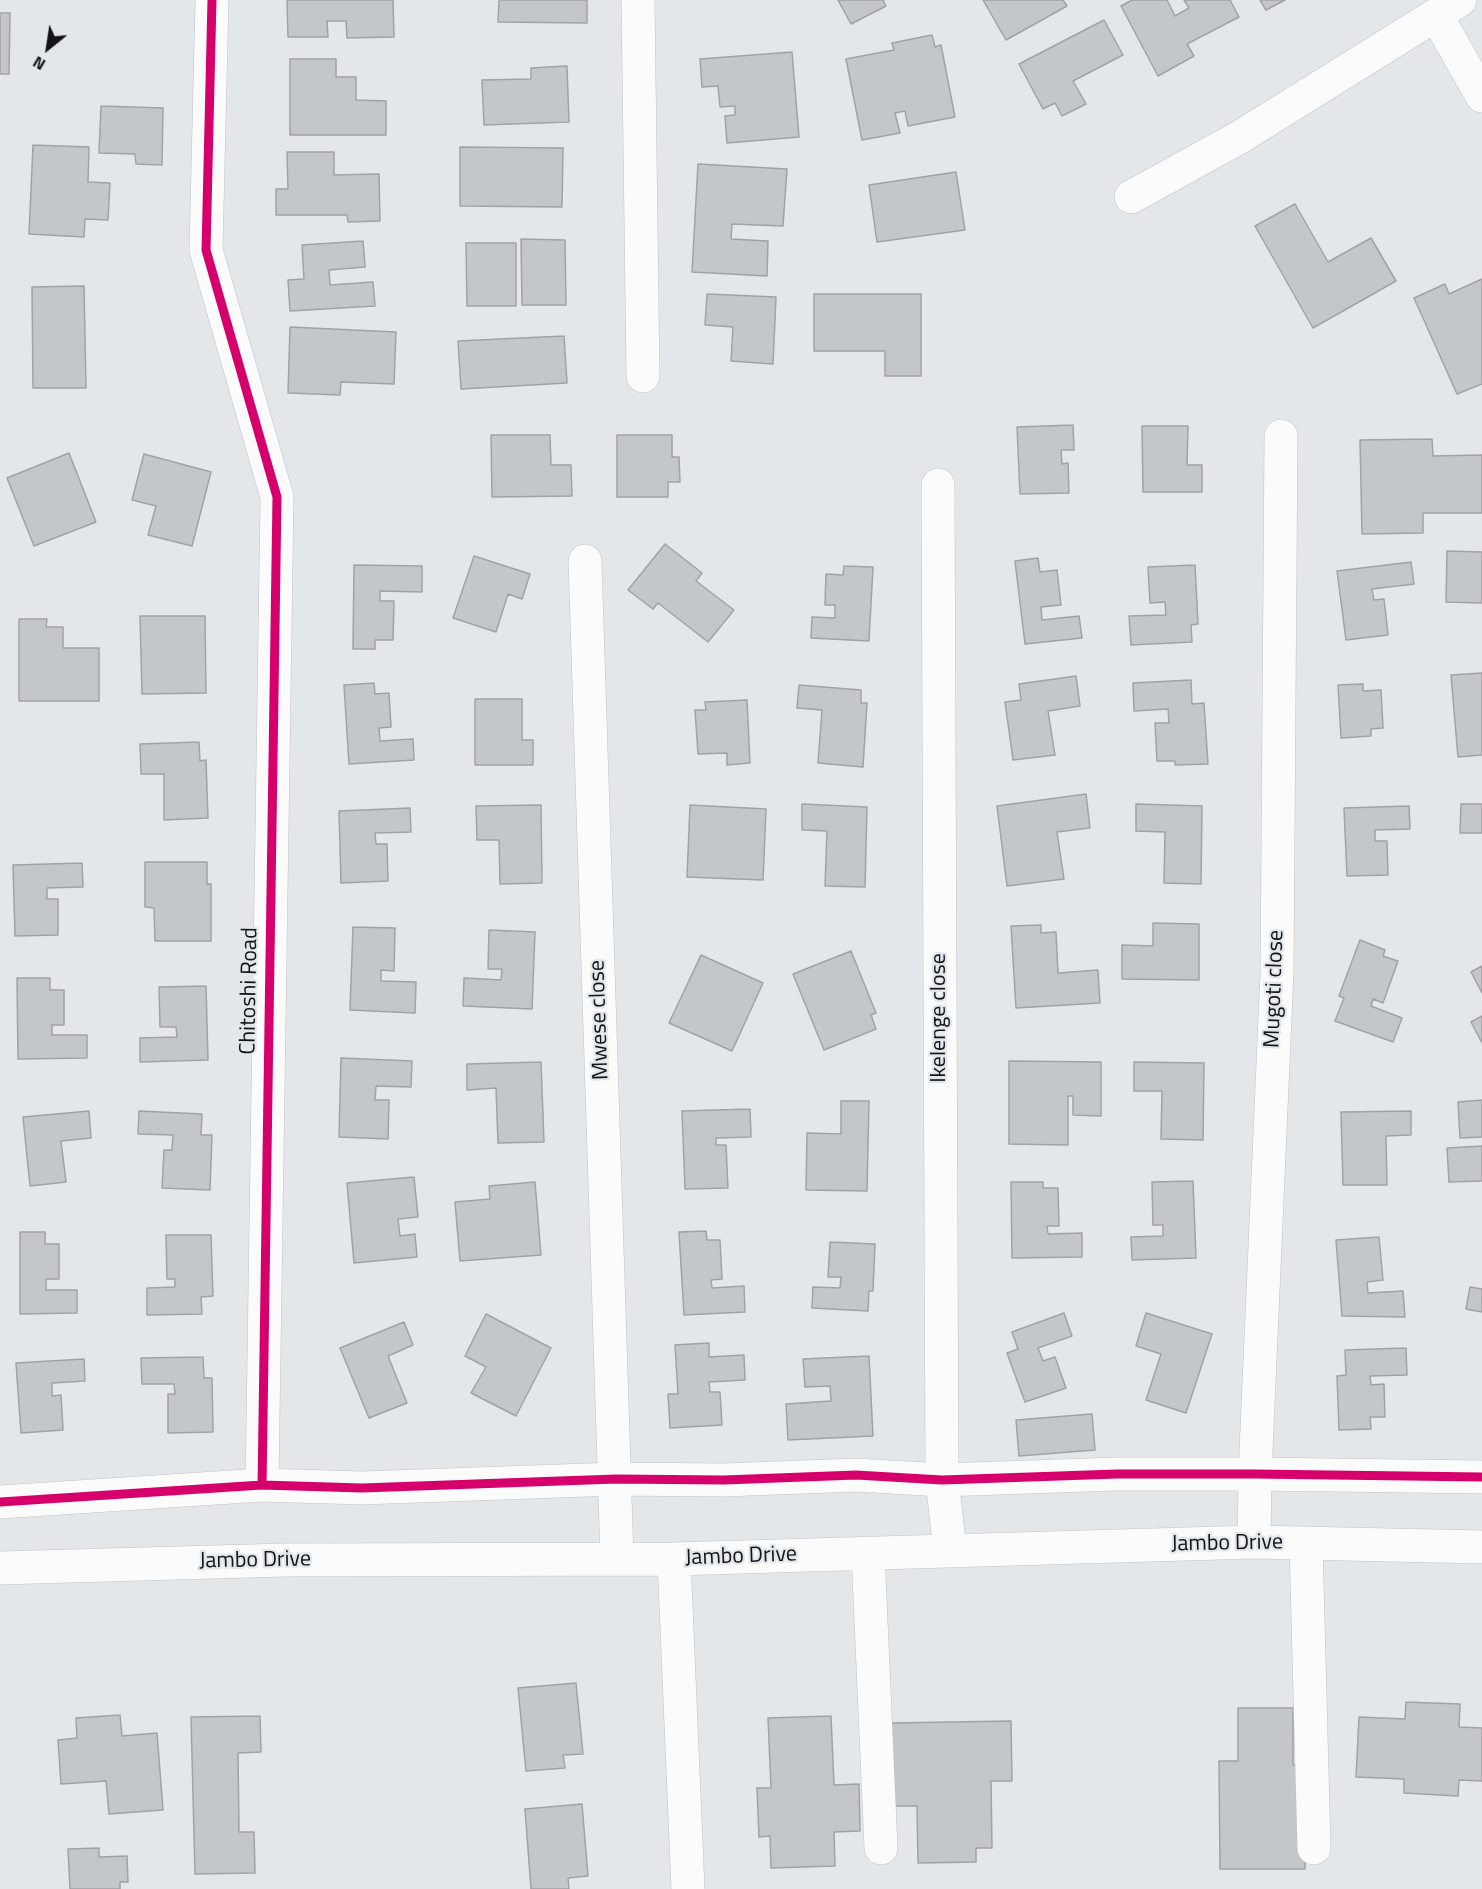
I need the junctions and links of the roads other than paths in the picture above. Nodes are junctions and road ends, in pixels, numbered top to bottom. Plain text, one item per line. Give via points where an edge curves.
1 (212, 0) edge
2 (638, 0) edge
3 (1448, 7) edge
4 (1482, 96) edge
5 (1131, 197) dead end
6 (643, 376) dead end
7 (1281, 436) dead end
8 (938, 485) dead end
9 (585, 561) dead end
10 (1255, 1474) junction
11 (1482, 1477) edge
12 (616, 1479) junction
13 (942, 1480) junction
14 (262, 1485) junction
15 (0, 1502) edge
16 (1254, 1542) junction
17 (1306, 1543) junction
18 (1482, 1547) edge
19 (950, 1550) junction
20 (868, 1553) junction
21 (674, 1558) junction
22 (617, 1559) junction
23 (0, 1568) edge
24 (881, 1848) dead end
25 (1314, 1848) dead end
26 (688, 1889) edge

1 - 14 street, Chitoshi Road via 206,250 277,497
2 - 6 street
3 - 4 street
3 - 5 street via 1240,136
7 - 10 street, Mugoti close via 1277,972
8 - 13 street, Ikelenge close
9 - 12 street, Mwese close
10 - 11 street
10 - 13 street
10 - 16 street, Mugoti close
12 - 13 street via 724,1480 856,1474
12 - 14 street via 362,1488
12 - 22 street, Mwese close
13 - 19 street, Ikelenge close
14 - 15 street
16 - 17 street, Jambo Drive
16 - 19 street, Jambo Drive
17 - 18 street, Jambo Drive
17 - 25 street
19 - 20 street, Jambo Drive
20 - 21 street, Jambo Drive
20 - 24 street
21 - 22 street, Jambo Drive
21 - 26 street
22 - 23 street, Jambo Drive via 285,1560

